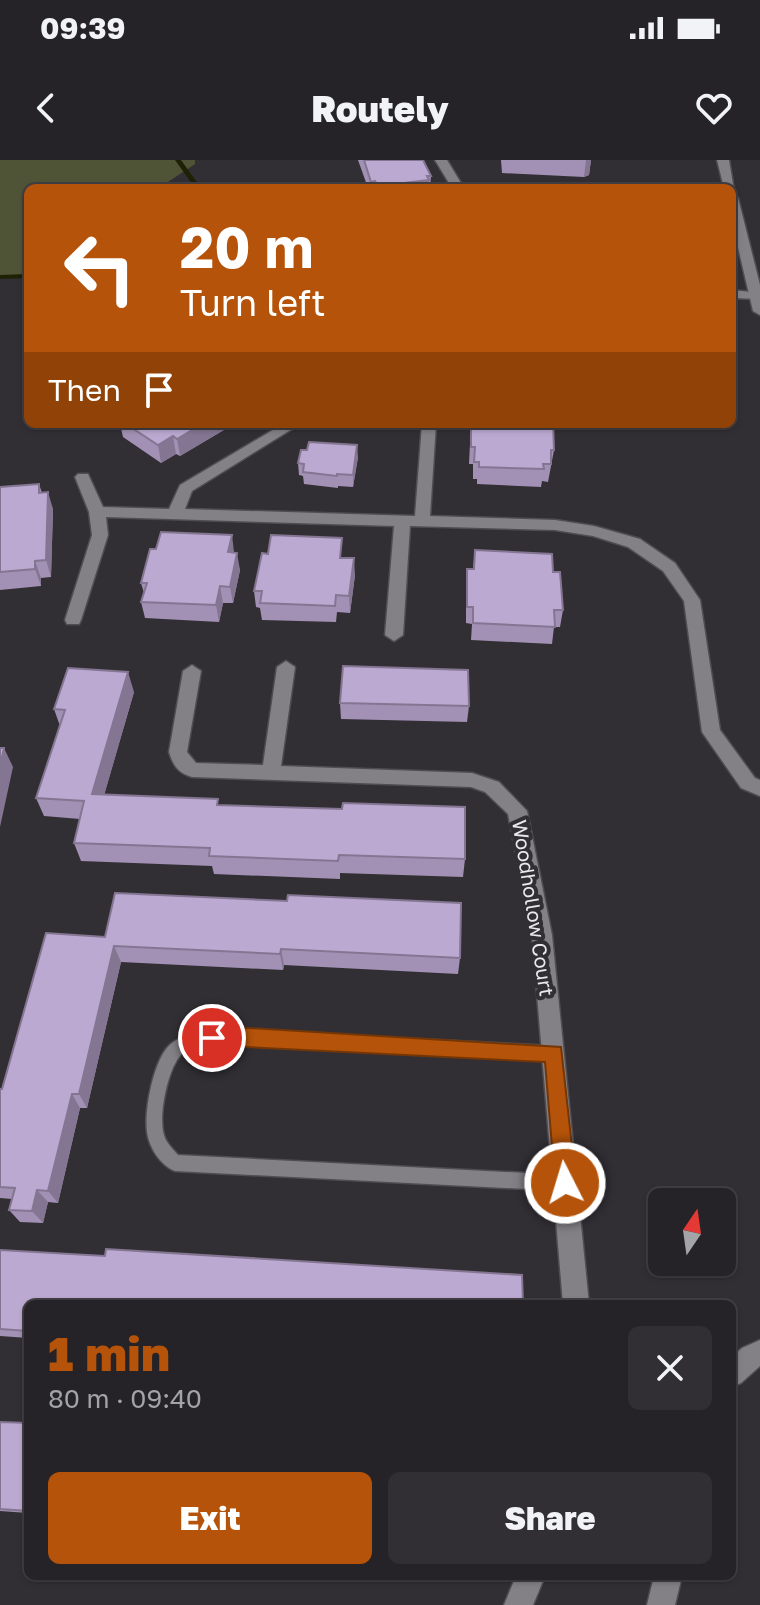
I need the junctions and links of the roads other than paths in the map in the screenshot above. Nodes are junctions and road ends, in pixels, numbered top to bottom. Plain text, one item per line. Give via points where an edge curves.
1 (441, 160) edge
2 (723, 160) edge
3 (456, 184) edge
4 (729, 184) edge
5 (736, 214) edge
6 (736, 294) edge
7 (756, 296) junction
8 (760, 311) edge
9 (286, 428) edge
10 (429, 428) edge
11 (83, 477) dead end
12 (97, 512) junction
13 (175, 514) junction
14 (402, 521) junction
15 (422, 522) junction
16 (73, 620) dead end
17 (394, 635) dead end
18 (286, 667) dead end
19 (192, 671) dead end
20 (271, 773) junction
21 (760, 789) edge
22 (554, 1053) junction
23 (565, 1183) junction
24 (576, 1300) edge
25 (760, 1353) edge
26 (736, 1370) edge
27 (529, 1580) edge
28 (667, 1580) edge
29 (518, 1605) edge
30 (661, 1605) edge

1 - 3 street
2 - 4 street
5 - 7 street
6 - 7 street
7 - 8 street
9 - 13 street via 185,488
10 - 15 street
11 - 12 street
12 - 13 street
12 - 16 street via 100,535
13 - 14 street
14 - 15 street
14 - 17 street
15 - 21 street via 594,531 634,543 669,567 692,600 711,732 748,783
18 - 20 street
19 - 20 street, Woodhollow Court via 178,752 181,762 192,770
20 - 22 street, Woodhollow Court via 472,780 505,796 517,811 542,935
22 - 23 street, Woodhollow Court
22 - 23 lane via 233,1037 192,1040 174,1051 163,1067 154,1130 175,1163
23 - 24 street, Woodhollow Court
25 - 26 street
27 - 29 street
28 - 30 street

